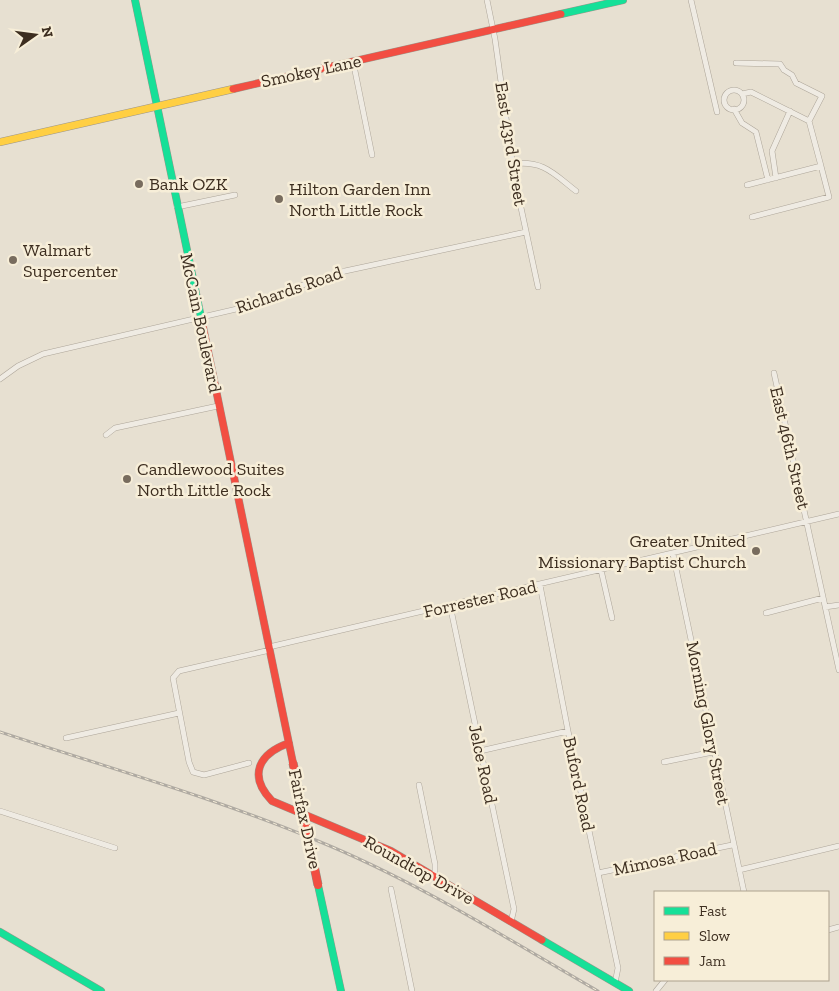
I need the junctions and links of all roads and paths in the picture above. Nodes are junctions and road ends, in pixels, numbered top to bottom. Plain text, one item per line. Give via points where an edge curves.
1 (135, 0) edge
2 (487, 0) edge
3 (622, 0) edge
4 (691, 0) edge
5 (493, 30) junction
6 (354, 62) junction
7 (736, 63) dead end
8 (742, 94) junction
9 (725, 102) junction
10 (156, 106) junction
11 (734, 109) junction
12 (790, 111) junction
13 (809, 121) junction
14 (0, 142) edge
15 (372, 155) dead end
16 (512, 164) junction
17 (821, 166) junction
18 (776, 178) junction
19 (768, 180) junction
20 (747, 186) dead end
21 (576, 190) dead end
22 (236, 195) dead end
23 (178, 207) junction
24 (752, 217) dead end
25 (526, 232) junction
26 (538, 287) dead end
27 (200, 318) junction
28 (774, 373) dead end
29 (0, 379) edge
30 (218, 406) junction
31 (106, 435) dead end
32 (839, 514) edge
33 (807, 523) junction
34 (673, 554) junction
35 (601, 570) junction
36 (540, 585) junction
37 (823, 598) junction
38 (450, 605) junction
39 (839, 605) edge
40 (826, 608) junction
41 (766, 613) dead end
42 (612, 618) dead end
43 (269, 648) junction
44 (839, 670) edge
45 (179, 713) junction
46 (568, 731) junction
47 (66, 738) dead end
48 (289, 743) junction
49 (480, 751) junction
50 (713, 752) junction
51 (249, 762) dead end
52 (664, 762) dead end
53 (419, 785) dead end
54 (0, 811) edge
55 (732, 845) junction
56 (839, 846) edge
57 (114, 848) dead end
58 (739, 870) junction
59 (598, 873) junction
60 (435, 878) junction
61 (391, 889) dead end
62 (744, 891) edge
63 (511, 922) junction
64 (0, 932) edge
65 (664, 981) edge
66 (615, 983) junction
67 (101, 991) edge
68 (341, 991) edge
69 (412, 991) edge
70 (629, 991) edge
71 (656, 991) edge

1 - 10 main road, McCain Boulevard
2 - 5 street, East 43rd Street
3 - 5 main road, Smokey Lane
4 - 9 street via 716,106
5 - 6 main road, Smokey Lane
5 - 16 street, East 43rd Street
6 - 10 main road, Smokey Lane
6 - 15 street
7 - 13 street via 780,64 796,82 822,96
8 - 9 street via 730,91
8 - 11 street via 742,105
8 - 12 street via 751,92
9 - 11 street
10 - 14 main road, Smokey Lane
10 - 23 main road, McCain Boulevard
11 - 19 street via 742,123 756,132
12 - 13 street
12 - 18 street via 772,150
13 - 17 street
16 - 21 street via 538,164
16 - 25 street, East 43rd Street
17 - 18 street
17 - 24 street via 829,197
18 - 19 street
19 - 20 street
22 - 23 street
23 - 27 main road, McCain Boulevard
25 - 26 street, East 43rd Street
25 - 27 street, Richards Road via 328,275 258,304
27 - 29 street, Richards Road via 43,354
27 - 30 main road, McCain Boulevard
28 - 33 street, East 46th Street
30 - 31 street via 115,428
30 - 43 main road, McCain Boulevard
32 - 33 street, Forrester Road
33 - 34 street, Forrester Road
33 - 37 street
34 - 35 street, Forrester Road
34 - 50 street, Morning Glory Street
35 - 36 street, Forrester Road
35 - 42 street
36 - 38 street, Forrester Road
36 - 46 street, Buford Road
37 - 40 street
37 - 41 street
38 - 43 street, Forrester Road
38 - 49 street, Jelce Road
39 - 40 street
40 - 44 street
43 - 45 street, Forrester Road via 179,671 173,678
43 - 48 main road, Fairfax Drive
45 - 47 street
45 - 51 street via 194,772 204,774
46 - 49 street
46 - 59 street, Buford Road
48 - 60 main road, Roundtop Drive via 272,749 260,766 260,785 270,800 391,851
48 - 68 main road, Fairfax Drive, bridge
49 - 63 street, Jelce Road via 514,909
50 - 52 street
50 - 55 street, Morning Glory Street
53 - 60 street
54 - 57 street
55 - 58 street, Morning Glory Street
55 - 59 street, Mimosa Road
56 - 58 street, Mimosa Road
58 - 62 street, Morning Glory Street
59 - 66 street, Buford Road via 618,968
60 - 63 main road, Roundtop Drive
61 - 69 street
63 - 66 main road, Roundtop Drive
64 - 67 main road
65 - 71 street
66 - 70 main road, Roundtop Drive

